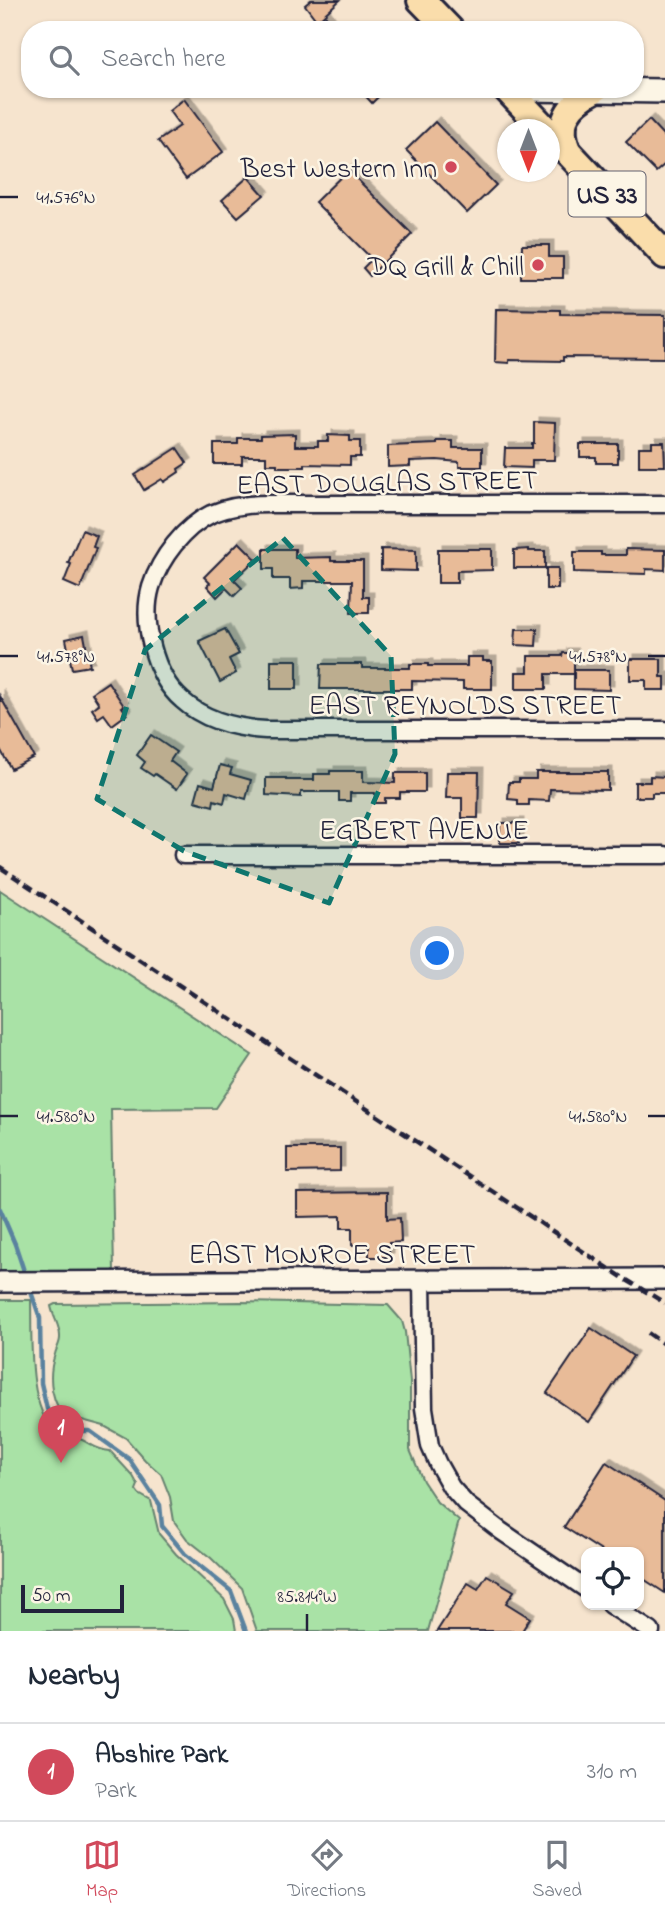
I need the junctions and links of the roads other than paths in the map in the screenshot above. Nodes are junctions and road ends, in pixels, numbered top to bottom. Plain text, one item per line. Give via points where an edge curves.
1 (421, 0) edge
2 (441, 21) edge
3 (644, 91) edge
4 (665, 91) edge
5 (516, 98) edge
6 (580, 98) edge
7 (536, 119) edge
8 (560, 144) edge
9 (569, 153) junction
10 (665, 255) edge
11 (665, 504) edge
12 (266, 730) joint
13 (665, 730) edge
14 (183, 855) dead end
15 (665, 855) edge
16 (665, 1279) edge
17 (422, 1280) junction
18 (0, 1282) edge
19 (581, 1586) edge
20 (618, 1610) edge
21 (650, 1631) edge

1 - 2 highway
3 - 4 main road
5 - 7 highway, US 33
6 - 9 main road via 563,130
8 - 9 highway, US 33
9 - 10 highway, US 33
11 - 12 street, EAST DOUGLAS STREET via 269,504 232,507 196,523 157,571 148,609 152,648 162,674 180,699 214,720
12 - 13 street, EAST REYNOLDS STREET
14 - 15 street, EGBERT AVENUE
16 - 17 street, EAST MONROE STREET
17 - 18 street, EAST MONROE STREET
17 - 19 street via 424,1408 438,1464 466,1504
20 - 21 street

